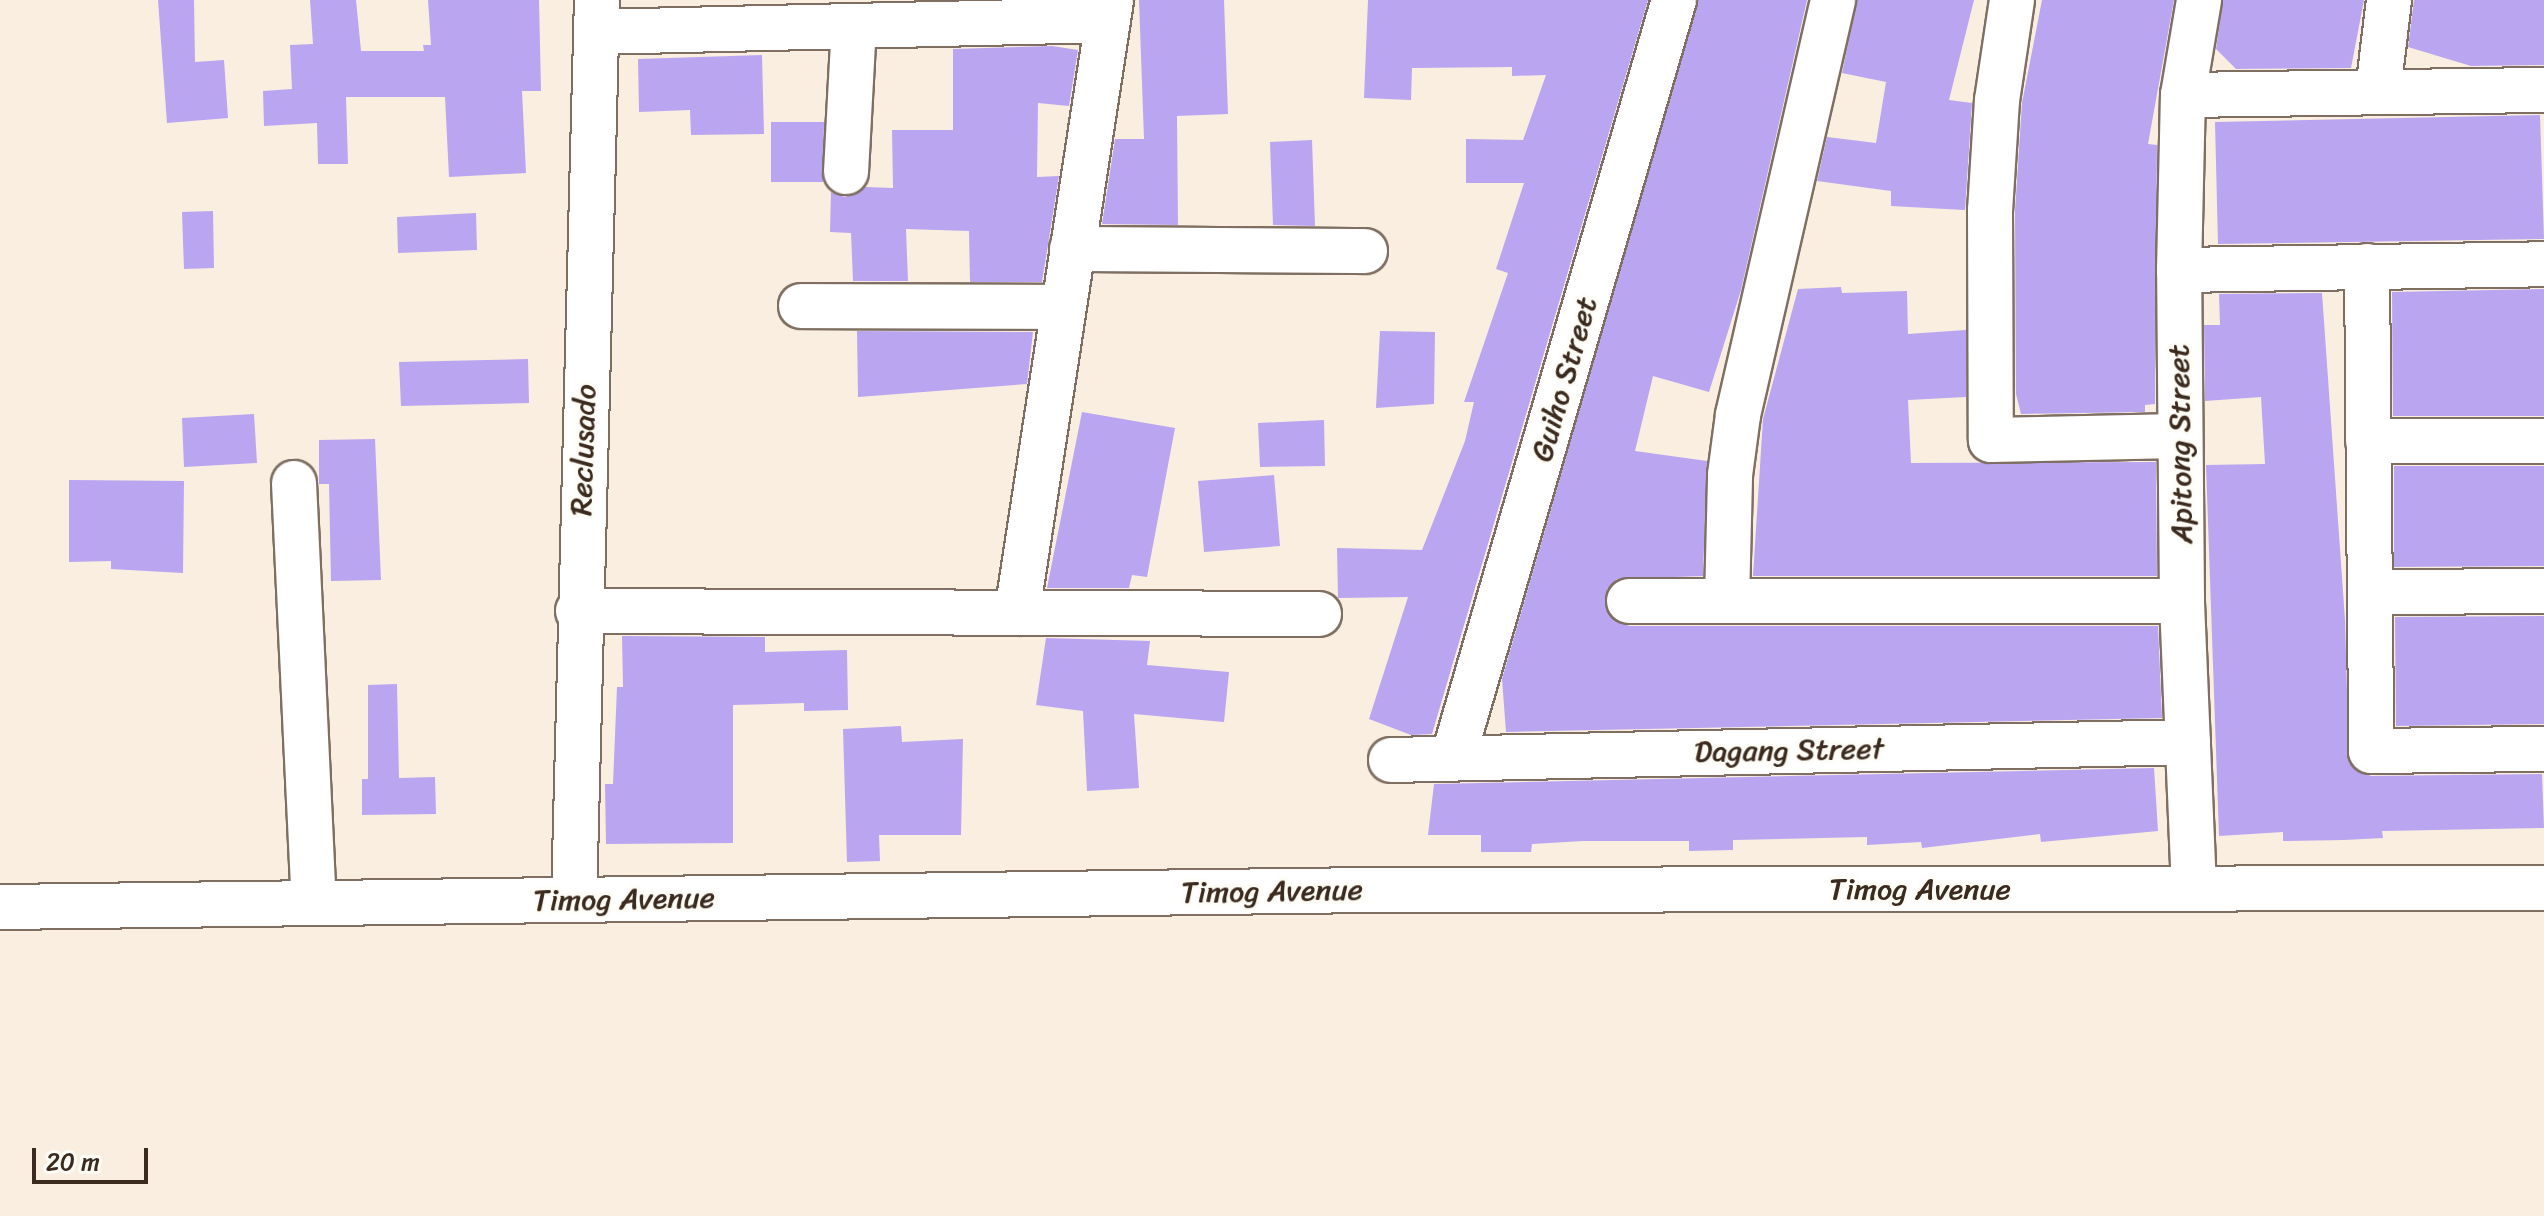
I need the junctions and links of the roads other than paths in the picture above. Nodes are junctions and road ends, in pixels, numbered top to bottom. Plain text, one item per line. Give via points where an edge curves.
1 (1674, 0) edge
2 (1833, 0) edge
3 (2012, 0) edge
4 (2199, 0) edge
5 (2389, 0) edge
6 (1110, 10) edge
7 (597, 16) edge
8 (854, 26) junction
9 (2544, 90) edge
10 (2378, 91) junction
11 (2183, 95) junction
12 (846, 172) dead end
13 (1072, 249) junction
14 (1365, 251) dead end
15 (2544, 264) edge
16 (2367, 266) junction
17 (2179, 270) junction
18 (801, 306) dead end
19 (1063, 307) junction
20 (2180, 436) junction
21 (2368, 441) junction
22 (2544, 441) edge
23 (294, 483) dead end
24 (2544, 591) edge
25 (2370, 592) junction
26 (1629, 601) dead end
27 (1727, 601) junction
28 (2182, 601) junction
29 (578, 611) junction
30 (1017, 613) junction
31 (1319, 614) dead end
32 (2188, 742) junction
33 (2544, 749) edge
34 (1453, 758) junction
35 (1391, 760) dead end
36 (2544, 888) edge
37 (2194, 889) junction
38 (574, 900) junction
39 (314, 903) junction
40 (0, 907) edge

1 - 34 street, Guiho Street
2 - 27 street via 1738,415 1730,475
3 - 20 street via 1997,100 1990,210 1991,440
4 - 11 street, Apitong Street
5 - 10 street
6 - 8 street
6 - 13 street
7 - 8 street
7 - 29 street, Reclusado
8 - 12 street
9 - 10 street
10 - 11 street
11 - 17 street, Apitong Street
13 - 14 street
13 - 19 street
15 - 16 street
16 - 17 street
16 - 21 street
17 - 20 street, Apitong Street
18 - 19 street
19 - 30 street
20 - 28 street, Apitong Street
21 - 22 street
21 - 25 street
23 - 39 street
24 - 25 street
25 - 33 street via 2371,751
26 - 27 street
27 - 28 street
28 - 32 street, Apitong Street
29 - 30 street
29 - 38 street, Reclusado
30 - 31 street
32 - 34 street, Dagang Street
32 - 37 street, Apitong Street
34 - 35 street, Dagang Street
36 - 37 street, Timog Avenue
37 - 38 street, Timog Avenue via 1380,890
38 - 39 street, Timog Avenue
39 - 40 street, Timog Avenue

